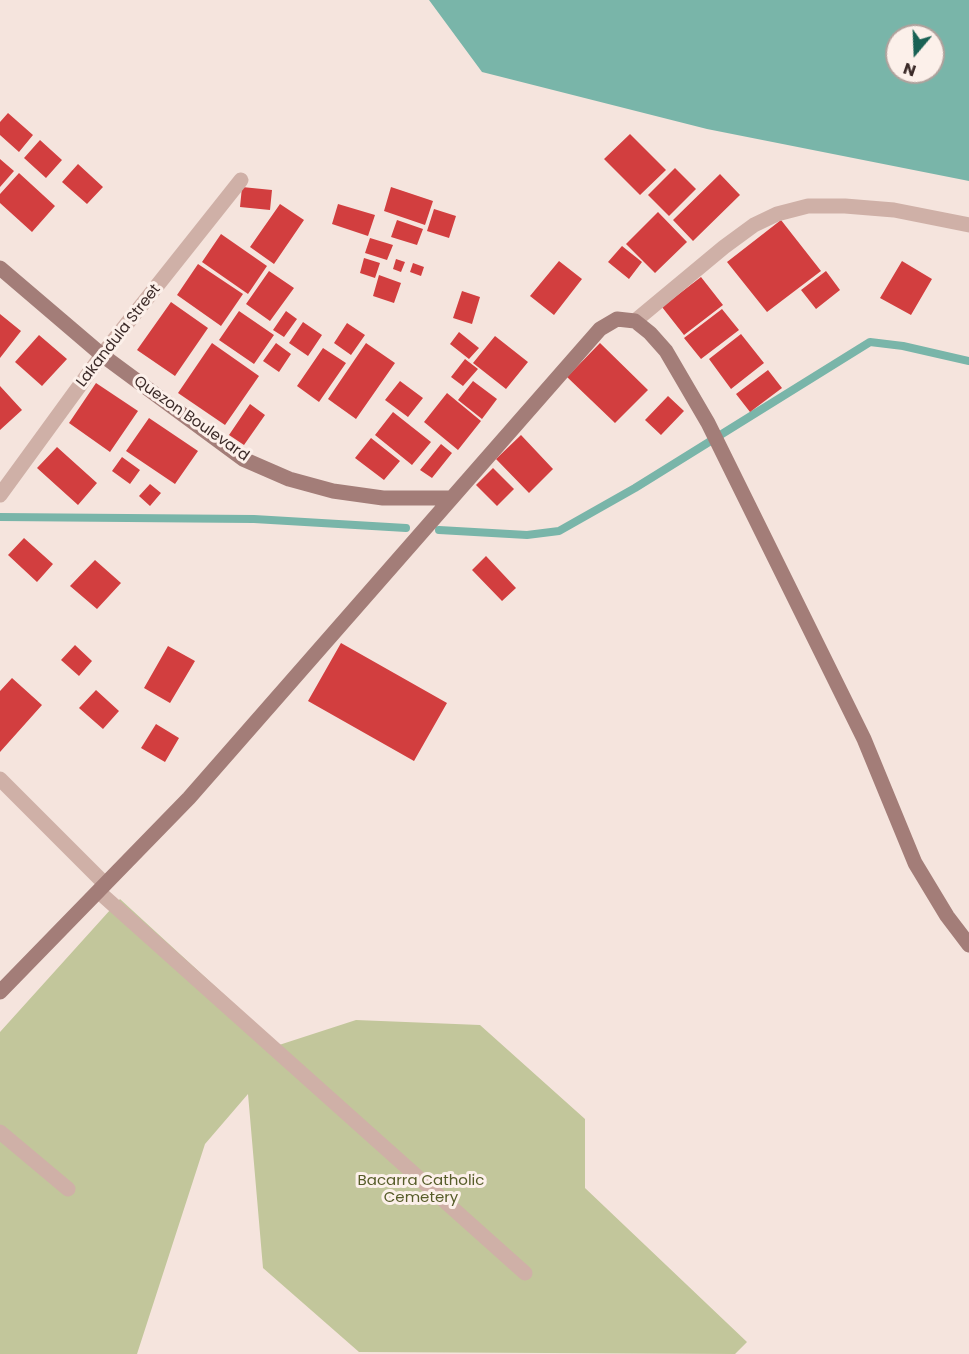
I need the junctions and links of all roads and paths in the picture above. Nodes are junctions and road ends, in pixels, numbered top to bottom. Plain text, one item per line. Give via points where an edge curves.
1 (241, 180) dead end
2 (969, 225) edge
3 (0, 268) edge
4 (635, 321) junction
5 (102, 355) junction
6 (0, 495) edge
7 (451, 498) junction
8 (0, 779) edge
9 (102, 888) junction
10 (969, 945) edge
11 (0, 992) edge
12 (0, 1132) edge
13 (68, 1189) dead end
14 (525, 1273) dead end

1 - 5 street, Lakandula Street
2 - 4 street via 894,210 845,206 808,206 777,214 724,247
3 - 5 street, Quezon Boulevard
4 - 7 street via 617,319 600,329
4 - 10 street via 666,351 708,423 864,739 915,863
5 - 6 street, Lakandula Street
5 - 7 street, Quezon Boulevard via 243,459 289,479 333,492 383,498
7 - 9 street via 189,798
8 - 9 street
9 - 11 street
9 - 14 street
12 - 13 street

